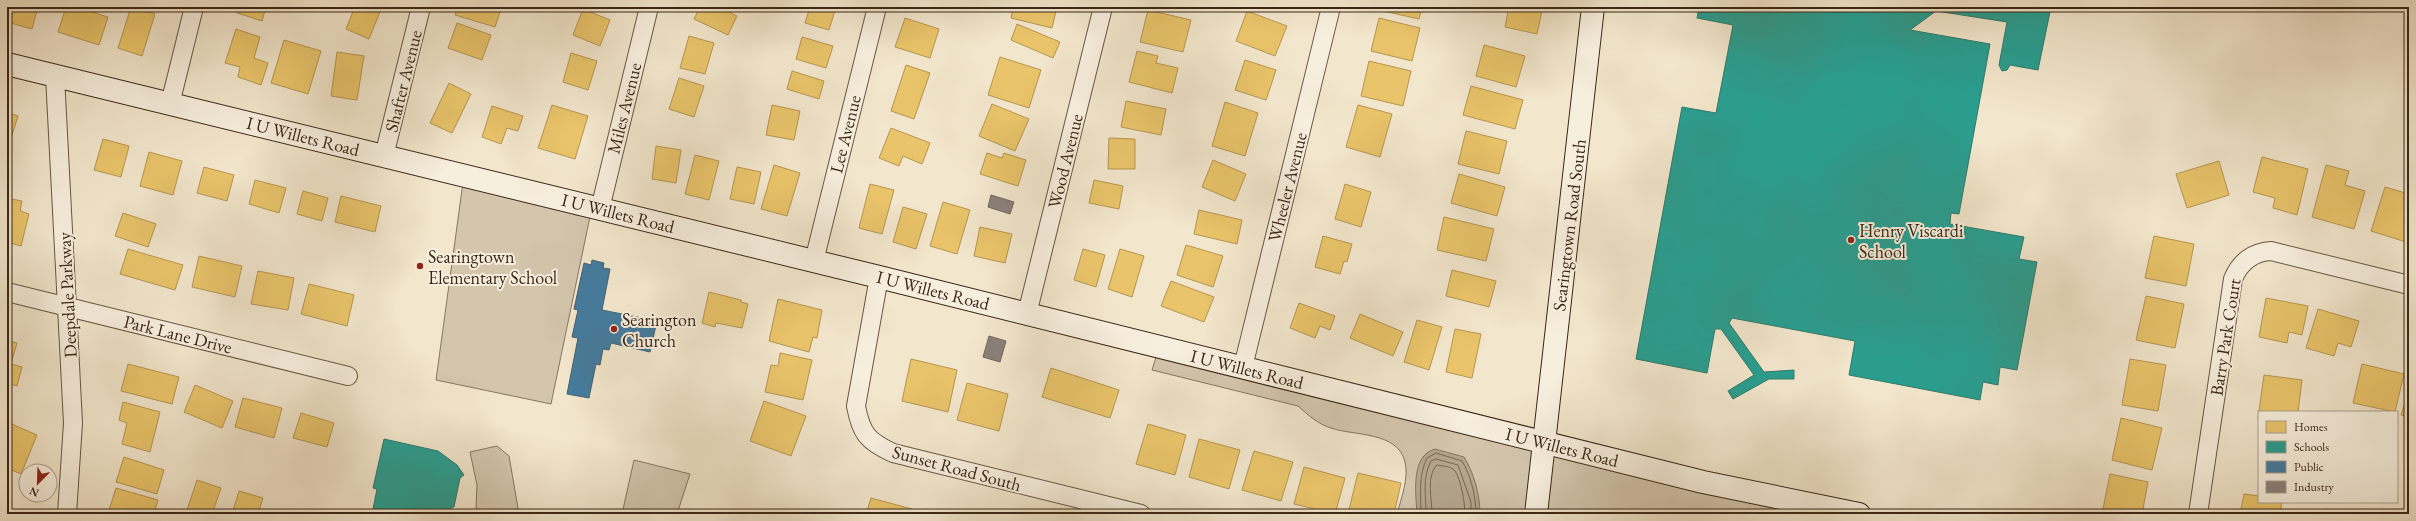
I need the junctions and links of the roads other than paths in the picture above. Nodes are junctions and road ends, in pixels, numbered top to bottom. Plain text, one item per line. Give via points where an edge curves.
1 (194, 7) edge
2 (421, 7) edge
3 (649, 7) edge
4 (877, 7) edge
5 (1103, 7) edge
6 (1331, 7) edge
7 (1593, 7) edge
8 (7, 64) edge
9 (55, 76) junction
10 (170, 104) junction
11 (384, 156) junction
12 (600, 209) junction
13 (814, 261) junction
14 (879, 277) junction
15 (2409, 285) edge
16 (7, 292) edge
17 (67, 307) junction
18 (1027, 314) junction
19 (1243, 367) junction
20 (348, 376) dead end
21 (1544, 442) junction
22 (67, 514) edge
23 (1141, 514) edge
24 (1536, 514) edge
25 (1859, 514) edge
26 (2198, 514) edge

1 - 10 street
2 - 11 street, Shafter Avenue
3 - 12 street, Miles Avenue
4 - 13 street, Lee Avenue
5 - 18 street, Wood Avenue
6 - 19 street, Wheeler Avenue
7 - 21 main road, Searingtown Road South
8 - 9 main road, I U Willets Road
9 - 10 main road, I U Willets Road
9 - 17 street, Deepdale Parkway
10 - 11 main road, I U Willets Road
11 - 12 main road, I U Willets Road
12 - 13 main road, I U Willets Road
13 - 14 main road, I U Willets Road
14 - 18 main road, I U Willets Road
14 - 23 street, Sunset Road South via 856,406 859,424 866,436 877,446 893,453
15 - 26 street, Barry Park Court via 2271,252 2262,252 2247,258 2237,269 2233,279
16 - 17 street, Park Lane Drive
17 - 20 street, Park Lane Drive
17 - 22 street, Deepdale Parkway via 74,423
18 - 19 main road, I U Willets Road
19 - 21 main road, I U Willets Road
21 - 24 main road, Searingtown Road South
21 - 25 main road, I U Willets Road via 1703,482

